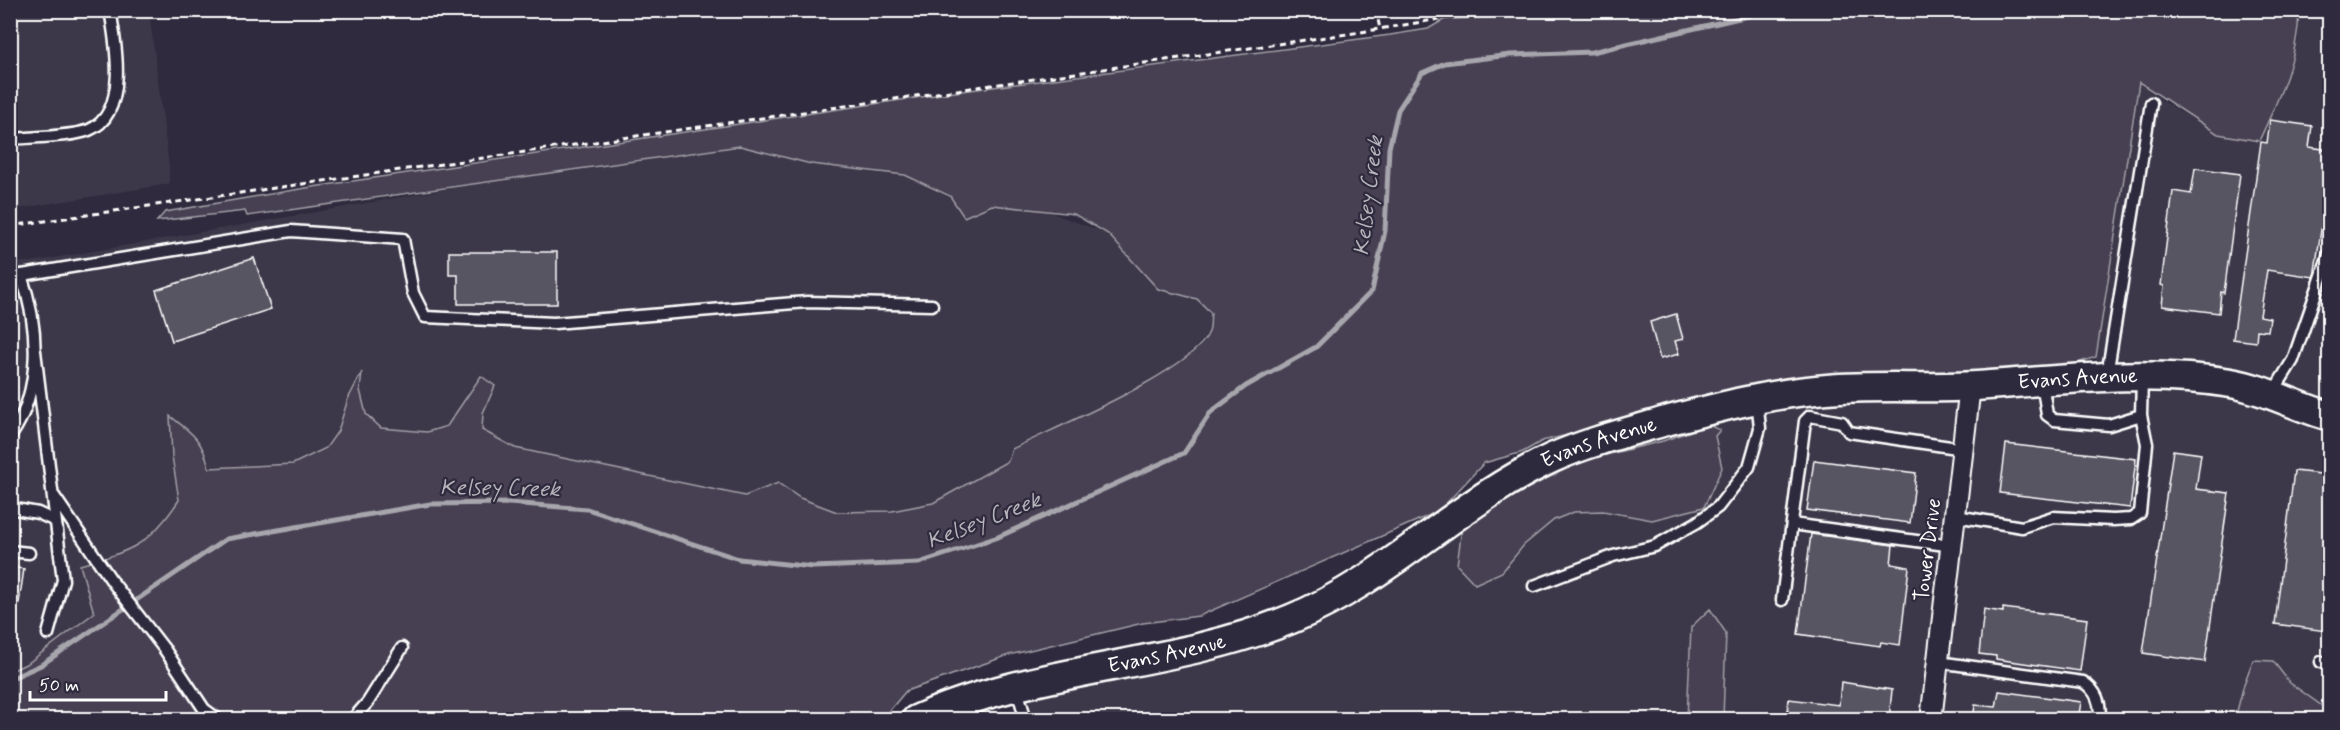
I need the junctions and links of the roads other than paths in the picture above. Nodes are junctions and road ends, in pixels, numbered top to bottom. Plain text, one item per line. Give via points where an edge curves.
1 (110, 10) edge
2 (2151, 103) dead end
3 (10, 140) edge
4 (2330, 252) edge
5 (16, 276) edge
6 (932, 305) dead end
7 (35, 351) junction
8 (2107, 378) junction
9 (2142, 378) junction
10 (2042, 381) junction
11 (1970, 386) junction
12 (2272, 394) junction
13 (1757, 399) junction
14 (2141, 415) junction
15 (2330, 416) edge
16 (10, 437) edge
17 (1964, 448) junction
18 (52, 493) junction
19 (10, 508) edge
20 (1956, 516) junction
21 (55, 521) junction
22 (1792, 524) junction
23 (1953, 546) junction
24 (10, 550) edge
25 (29, 553) dead end
26 (1534, 586) dead end
27 (1782, 600) dead end
28 (48, 634) dead end
29 (402, 648) dead end
30 (1938, 662) junction
31 (1016, 686) junction
32 (219, 720) edge
33 (352, 720) edge
34 (916, 720) edge
35 (1026, 720) edge
36 (1931, 720) edge
37 (2099, 720) edge

1 - 3 lane via 117,70 114,103 107,115 88,130
2 - 8 lane
4 - 12 lane via 2293,360
5 - 6 lane via 291,231 403,239 413,293 425,316 554,323 807,302
5 - 7 lane via 34,321
7 - 16 lane via 29,393
7 - 18 lane
8 - 9 street, Evans Avenue
8 - 10 street, Evans Avenue
9 - 12 street, Evans Avenue via 2206,380
9 - 14 lane
10 - 11 street, Evans Avenue
10 - 14 lane via 2047,415 2054,420 2109,425
11 - 13 street, Evans Avenue via 1830,388
11 - 17 street, Tower Drive
12 - 15 street, Evans Avenue
13 - 26 lane via 1760,428 1749,467 1718,507 1655,546 1613,556
13 - 31 street, Evans Avenue via 1626,432 1552,458 1491,493 1367,579 1292,618 1233,638
14 - 20 lane via 2147,444 2146,473 2140,513 2131,519 2053,517 2022,528
17 - 20 street, Tower Drive
17 - 22 lane via 1849,432 1842,422 1810,416 1805,421
18 - 21 lane
18 - 32 lane via 204,709
19 - 21 lane
20 - 23 street, Tower Drive
21 - 28 lane via 63,580
22 - 23 lane
22 - 27 lane
23 - 30 street, Tower Drive
24 - 25 lane
29 - 33 lane
30 - 36 street, Tower Drive
30 - 37 lane via 2083,682 2093,688 2101,711
31 - 34 street, Evans Avenue
31 - 35 lane

